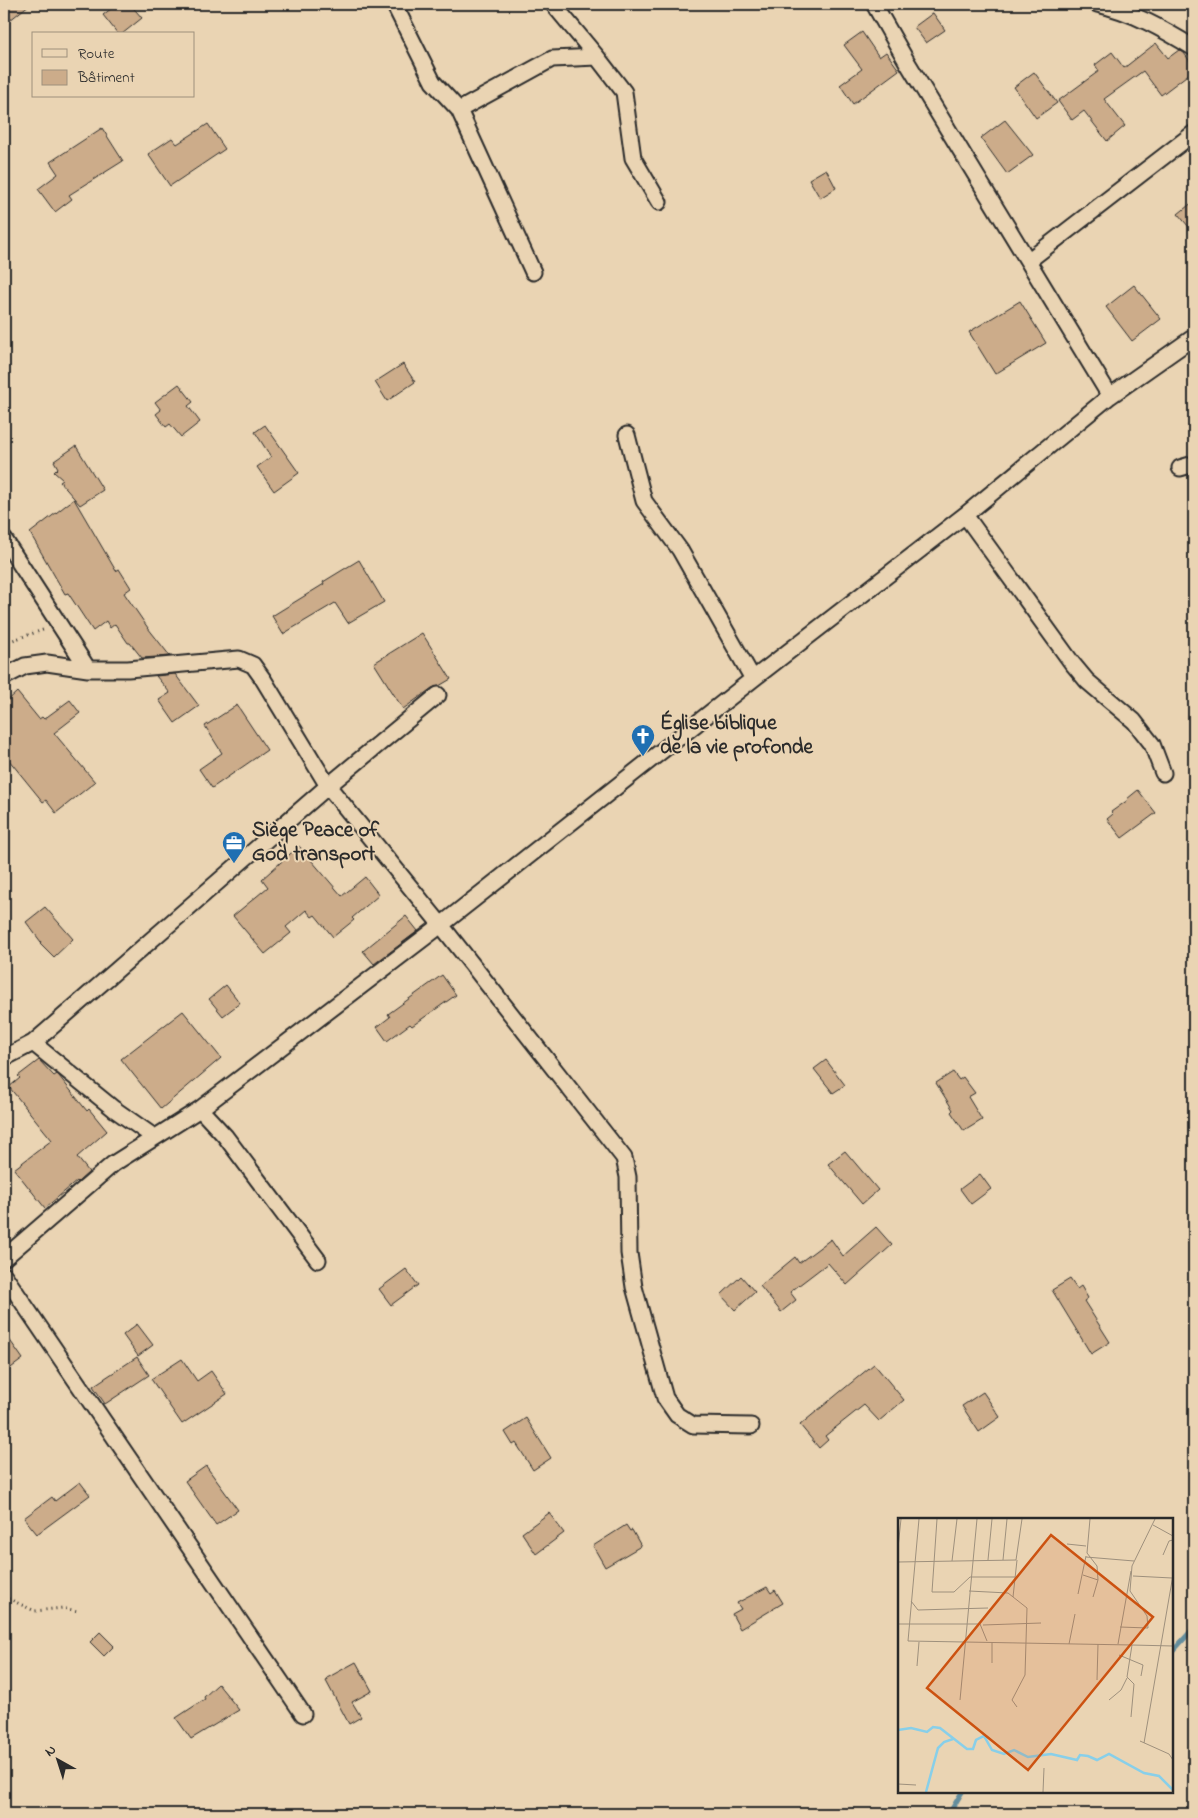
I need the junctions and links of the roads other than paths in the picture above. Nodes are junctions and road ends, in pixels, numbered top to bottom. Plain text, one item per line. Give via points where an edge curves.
1 (394, 4) edge
2 (553, 4) edge
3 (874, 4) edge
4 (1097, 4) edge
5 (1194, 48) edge
6 (597, 57) junction
7 (459, 110) junction
8 (1194, 132) edge
9 (659, 202) dead end
10 (1028, 262) junction
11 (533, 272) dead end
12 (1194, 337) edge
13 (1110, 396) junction
14 (627, 435) dead end
15 (966, 515) junction
16 (4, 539) edge
17 (88, 669) junction
18 (4, 677) edge
19 (753, 679) junction
20 (438, 695) dead end
21 (1163, 773) dead end
22 (328, 786) junction
23 (441, 925) junction
24 (33, 1043) junction
25 (4, 1058) edge
26 (200, 1109) junction
27 (154, 1137) junction
28 (4, 1258) edge
29 (318, 1260) dead end
30 (4, 1275) edge
31 (751, 1426) dead end
32 (304, 1714) dead end

1 - 7 street via 433,82
2 - 6 street
3 - 10 street
4 - 5 street via 1155,24
6 - 7 street via 552,59
6 - 9 street via 624,92 633,158
7 - 11 street
8 - 10 street
10 - 13 street
12 - 13 street
13 - 15 street
14 - 19 street via 644,501 680,550
15 - 19 street
15 - 21 street via 1072,664 1134,721 1152,744
16 - 17 street
17 - 18 street via 46,663 25,666
17 - 22 street via 128,669 239,659 246,662 263,679
19 - 23 street
20 - 22 street
22 - 23 street
22 - 24 street
23 - 26 street
23 - 31 street via 624,1158 628,1177 629,1253 634,1287 665,1398 676,1415 693,1425
24 - 25 street
24 - 27 street
26 - 27 street
26 - 29 street
27 - 28 street via 112,1164
30 - 32 street

